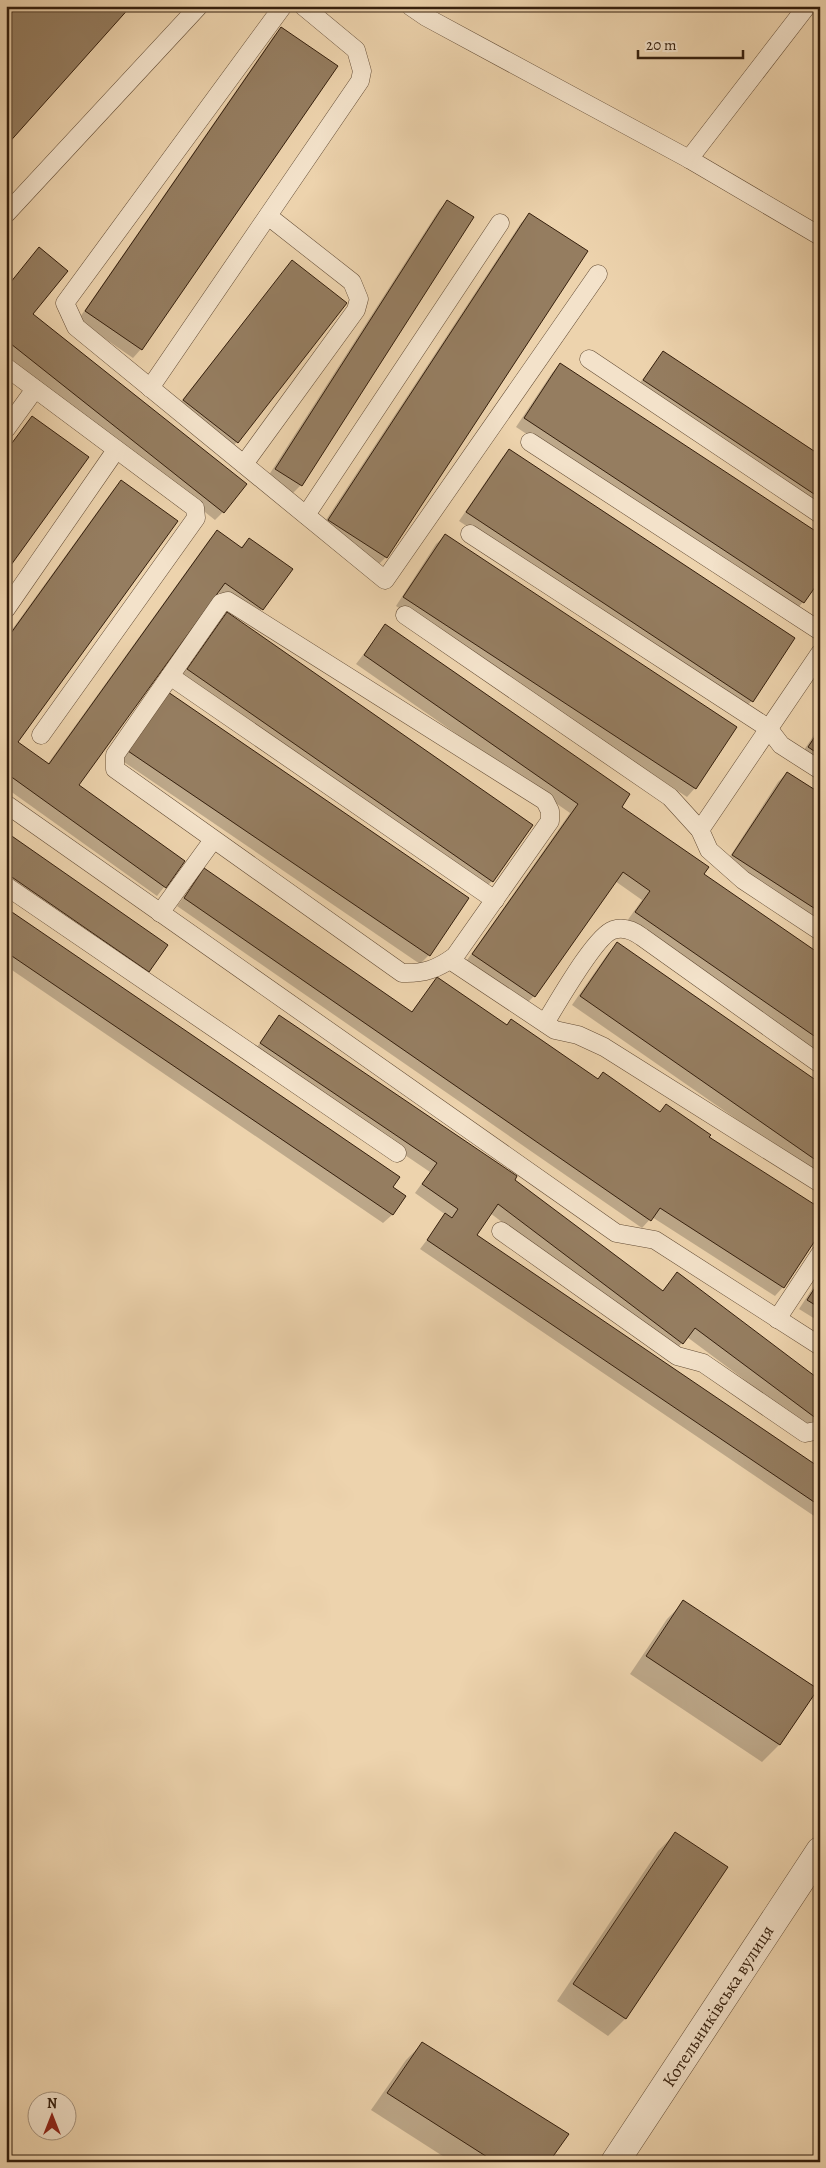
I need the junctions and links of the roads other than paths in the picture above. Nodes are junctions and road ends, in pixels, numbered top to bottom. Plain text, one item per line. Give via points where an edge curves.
1 (199, 6) edge
2 (283, 6) edge
3 (303, 6) edge
4 (410, 6) edge
5 (807, 6) edge
6 (689, 159) junction
7 (6, 214) edge
8 (268, 216) junction
9 (500, 223) dead end
10 (820, 236) edge
11 (598, 274) dead end
12 (589, 359) dead end
13 (6, 367) edge
14 (150, 388) junction
15 (36, 389) junction
16 (6, 429) edge
17 (530, 442) dead end
18 (116, 450) junction
19 (244, 464) junction
20 (820, 514) edge
21 (306, 515) junction
22 (470, 534) dead end
23 (6, 609) edge
24 (405, 615) dead end
25 (820, 631) edge
26 (820, 653) edge
27 (170, 676) junction
28 (768, 728) junction
29 (41, 735) dead end
30 (820, 770) edge
31 (6, 804) edge
32 (700, 830) junction
33 (213, 840) junction
34 (6, 886) edge
35 (495, 900) junction
36 (160, 913) junction
37 (820, 931) edge
38 (450, 960) junction
39 (545, 1023) junction
40 (820, 1064) edge
41 (397, 1153) dead end
42 (820, 1183) edge
43 (501, 1231) dead end
44 (820, 1254) edge
45 (777, 1318) junction
46 (820, 1346) edge
47 (820, 1430) edge
48 (820, 1850) edge
49 (615, 2162) edge

1 - 7 lane
2 - 14 lane via 66,303 76,327
3 - 8 lane via 356,50 362,71 355,90
4 - 6 lane
5 - 6 lane
6 - 10 lane
8 - 14 lane
8 - 19 lane via 352,282 359,299 356,310
9 - 21 lane
11 - 21 lane via 385,580
12 - 20 lane
13 - 15 lane
14 - 19 lane
15 - 16 lane
15 - 18 lane
17 - 25 lane
18 - 23 lane
18 - 29 lane via 195,508 196,518
19 - 21 lane
22 - 28 lane
24 - 32 lane via 670,797
26 - 28 lane
27 - 33 lane via 115,755 115,769
27 - 35 lane
27 - 35 lane via 220,602 228,601 544,801 550,811 550,821
28 - 30 lane via 781,745
28 - 32 lane
31 - 36 lane
32 - 37 lane via 709,850 743,880
33 - 36 lane
33 - 38 lane via 402,973 420,974
34 - 41 lane
35 - 38 lane
36 - 45 lane via 616,1233 655,1240
38 - 39 lane
39 - 40 lane via 597,942 614,930 624,928 634,931
39 - 42 lane via 555,1030 578,1035 604,1047
43 - 47 lane via 677,1356 703,1364 805,1433
44 - 45 lane
45 - 46 lane
48 - 49 street, Котельниківська вулиця

